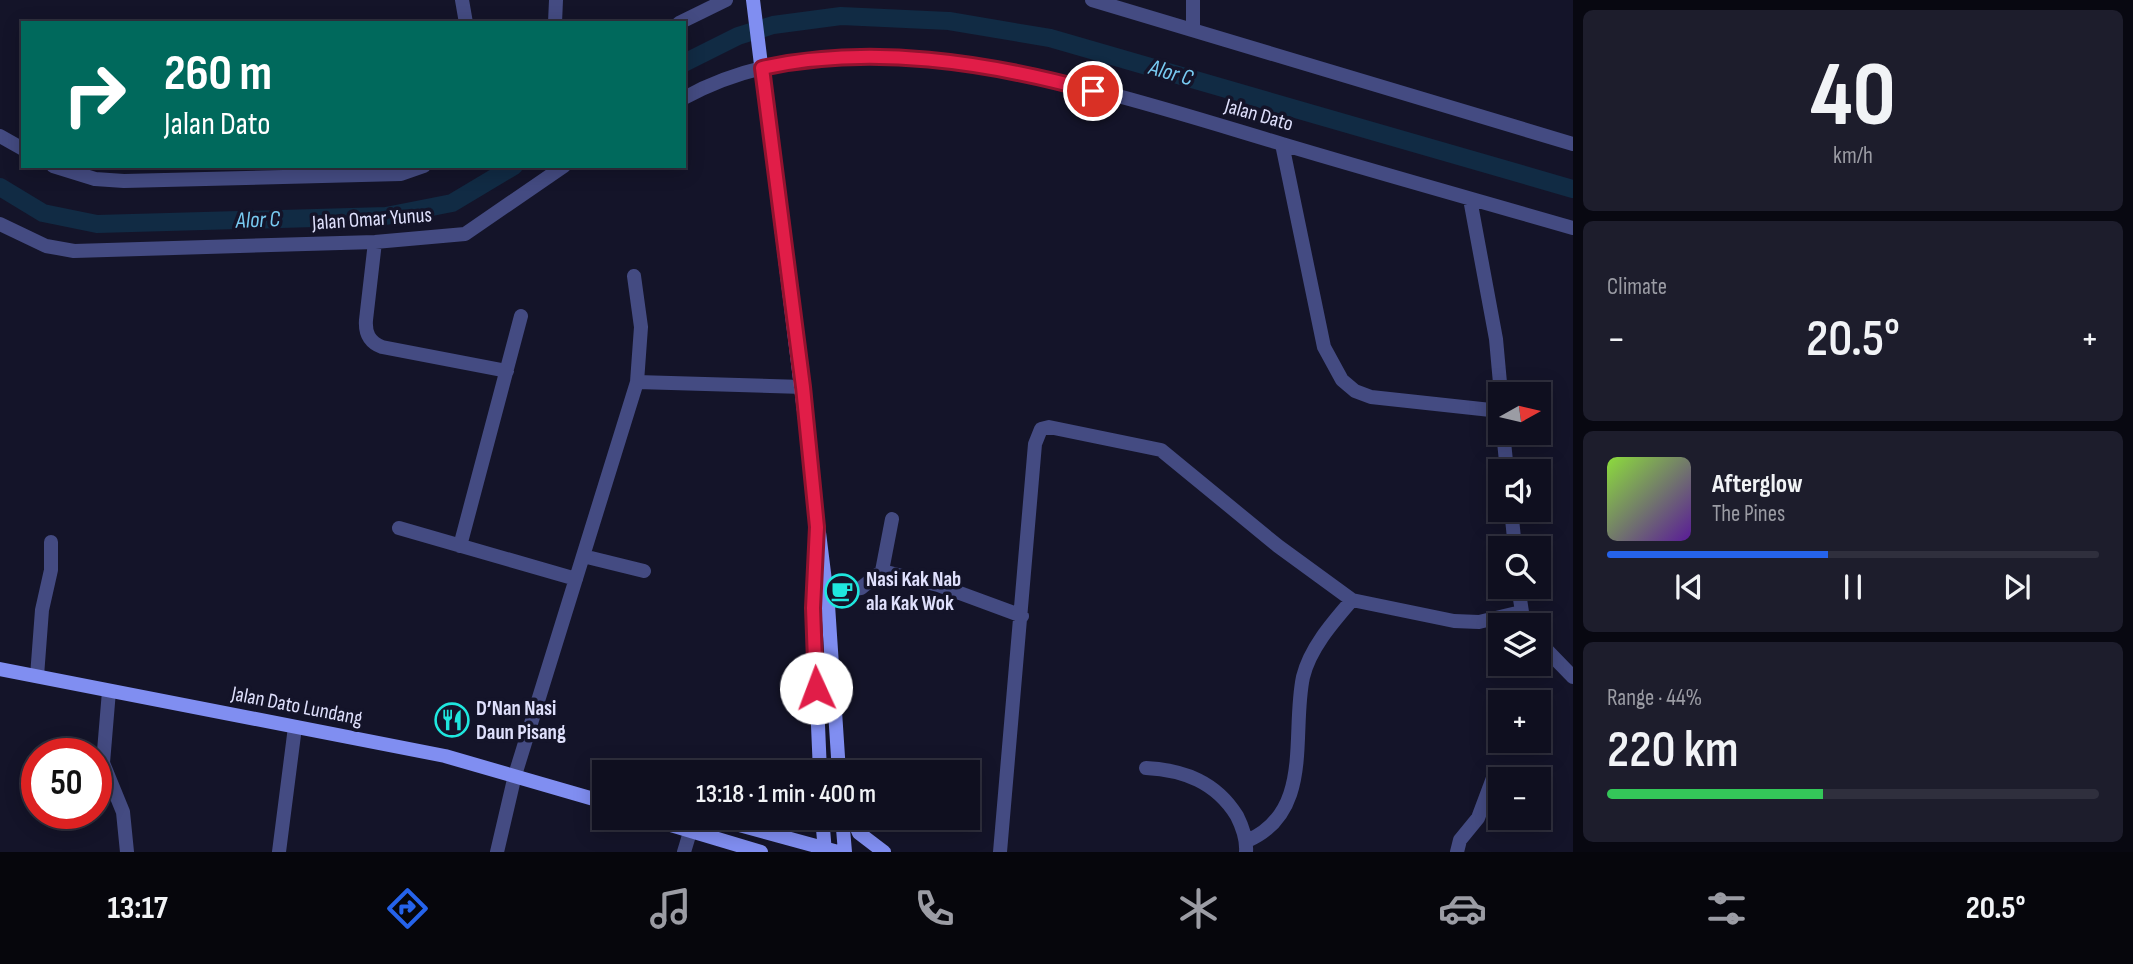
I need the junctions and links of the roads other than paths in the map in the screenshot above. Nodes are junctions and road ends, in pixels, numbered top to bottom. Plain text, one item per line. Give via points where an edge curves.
1 (462, 0) edge
2 (556, 0) edge
3 (726, 0) edge
4 (1092, 0) edge
5 (1193, 0) edge
6 (754, 5) edge
7 (466, 21) edge
8 (555, 21) edge
9 (683, 21) edge
10 (1193, 30) junction
11 (762, 68) junction
12 (686, 97) edge
13 (0, 136) edge
14 (1282, 144) junction
15 (1573, 144) edge
16 (21, 148) edge
17 (60, 168) edge
18 (418, 168) edge
19 (561, 168) edge
20 (1470, 199) junction
21 (0, 224) edge
22 (1573, 228) edge
23 (375, 242) junction
24 (634, 276) dead end
25 (521, 316) dead end
26 (507, 371) junction
27 (637, 382) junction
28 (1500, 382) edge
29 (803, 387) junction
30 (1488, 410) edge
31 (892, 519) dead end
32 (817, 527) junction
33 (399, 528) dead end
34 (51, 542) dead end
35 (460, 546) junction
36 (583, 556) junction
37 (644, 571) dead end
38 (882, 571) junction
39 (576, 579) junction
40 (826, 593) junction
41 (1352, 600) junction
42 (1022, 616) junction
43 (1488, 621) edge
44 (1551, 654) edge
45 (0, 669) edge
46 (37, 676) junction
47 (1573, 677) edge
48 (109, 691) junction
49 (295, 727) junction
50 (819, 760) edge
51 (838, 760) edge
52 (1146, 768) dead end
53 (515, 775) junction
54 (1488, 791) edge
55 (592, 796) edge
56 (684, 830) edge
57 (756, 830) edge
58 (825, 830) edge
59 (843, 830) edge
60 (858, 830) edge
61 (690, 832) junction
62 (1246, 846) edge
63 (747, 849) edge
64 (829, 851) edge
65 (127, 852) edge
66 (279, 852) edge
67 (498, 852) edge
68 (684, 852) edge
69 (761, 852) edge
70 (845, 852) edge
71 (884, 852) edge
72 (1000, 852) edge
73 (1457, 852) edge

1 - 7 street
2 - 8 street
3 - 9 street
4 - 10 street
5 - 10 street
6 - 11 main road
10 - 15 street
11 - 12 street
11 - 14 street, Jalan Dato via 859,56 949,63 1042,77
11 - 29 main road
13 - 16 street
14 - 20 street, Jalan Dato
14 - 30 street via 1324,347 1342,380 1371,397
17 - 18 street via 95,179 124,181 401,174
19 - 23 street, Jalan Omar Yunus via 465,234
20 - 22 street, Jalan Dato
20 - 28 street
21 - 23 street, Jalan Omar Yunus via 46,246 74,251
23 - 26 street via 365,325 372,341
24 - 27 street via 641,327
25 - 26 street
26 - 35 street
27 - 29 street
27 - 36 street
29 - 32 main road
31 - 38 street
32 - 40 main road
32 - 50 main road via 813,608
33 - 35 street
34 - 46 street
35 - 39 street
36 - 37 street
36 - 39 street
38 - 40 street via 861,588
38 - 42 street via 938,585
39 - 53 street
40 - 51 main road
41 - 42 street via 1161,450 1049,427 1037,436
41 - 43 street via 1454,621
41 - 62 street via 1312,652 1303,677 1298,762 1288,803 1276,821
42 - 72 street
44 - 47 street
45 - 46 main road, Jalan Dato Lundang
46 - 48 main road, Jalan Dato Lundang
48 - 49 main road, Jalan Dato Lundang
48 - 65 street via 103,763 124,812
49 - 53 main road, Jalan Dato Lundang
49 - 66 street
52 - 62 street via 1189,775 1211,785 1227,800
53 - 55 main road, Jalan Dato Lundang
53 - 67 street
54 - 73 street
56 - 61 main road
57 - 64 main road
58 - 64 main road
59 - 70 main road
60 - 71 main road
61 - 63 main road
61 - 68 street
63 - 69 main road

